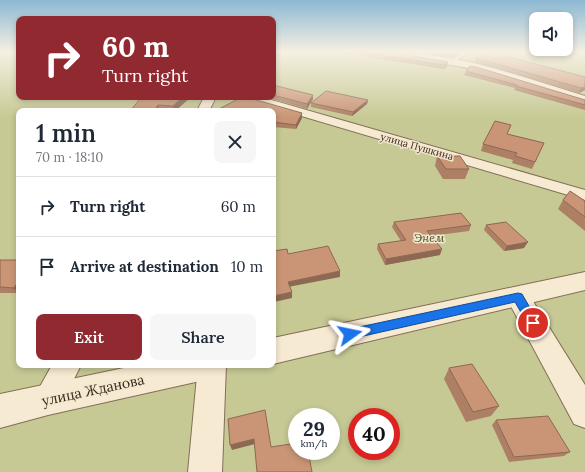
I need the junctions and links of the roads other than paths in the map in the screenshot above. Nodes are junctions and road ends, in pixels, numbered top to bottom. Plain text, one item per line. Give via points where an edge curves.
1 (502, 74) edge
2 (258, 100) edge
3 (585, 100) edge
4 (585, 195) edge
5 (585, 281) edge
6 (518, 297) junction
7 (276, 350) edge
8 (65, 368) edge
9 (195, 368) edge
10 (212, 368) edge
11 (48, 399) junction
12 (0, 411) edge
13 (585, 413) edge
14 (205, 472) edge

1 - 3 street
2 - 4 street, улица Пушкина
5 - 6 street
6 - 7 street
6 - 13 street
8 - 11 street
9 - 11 street, улица Жданова
10 - 14 street
11 - 12 street, улица Жданова

